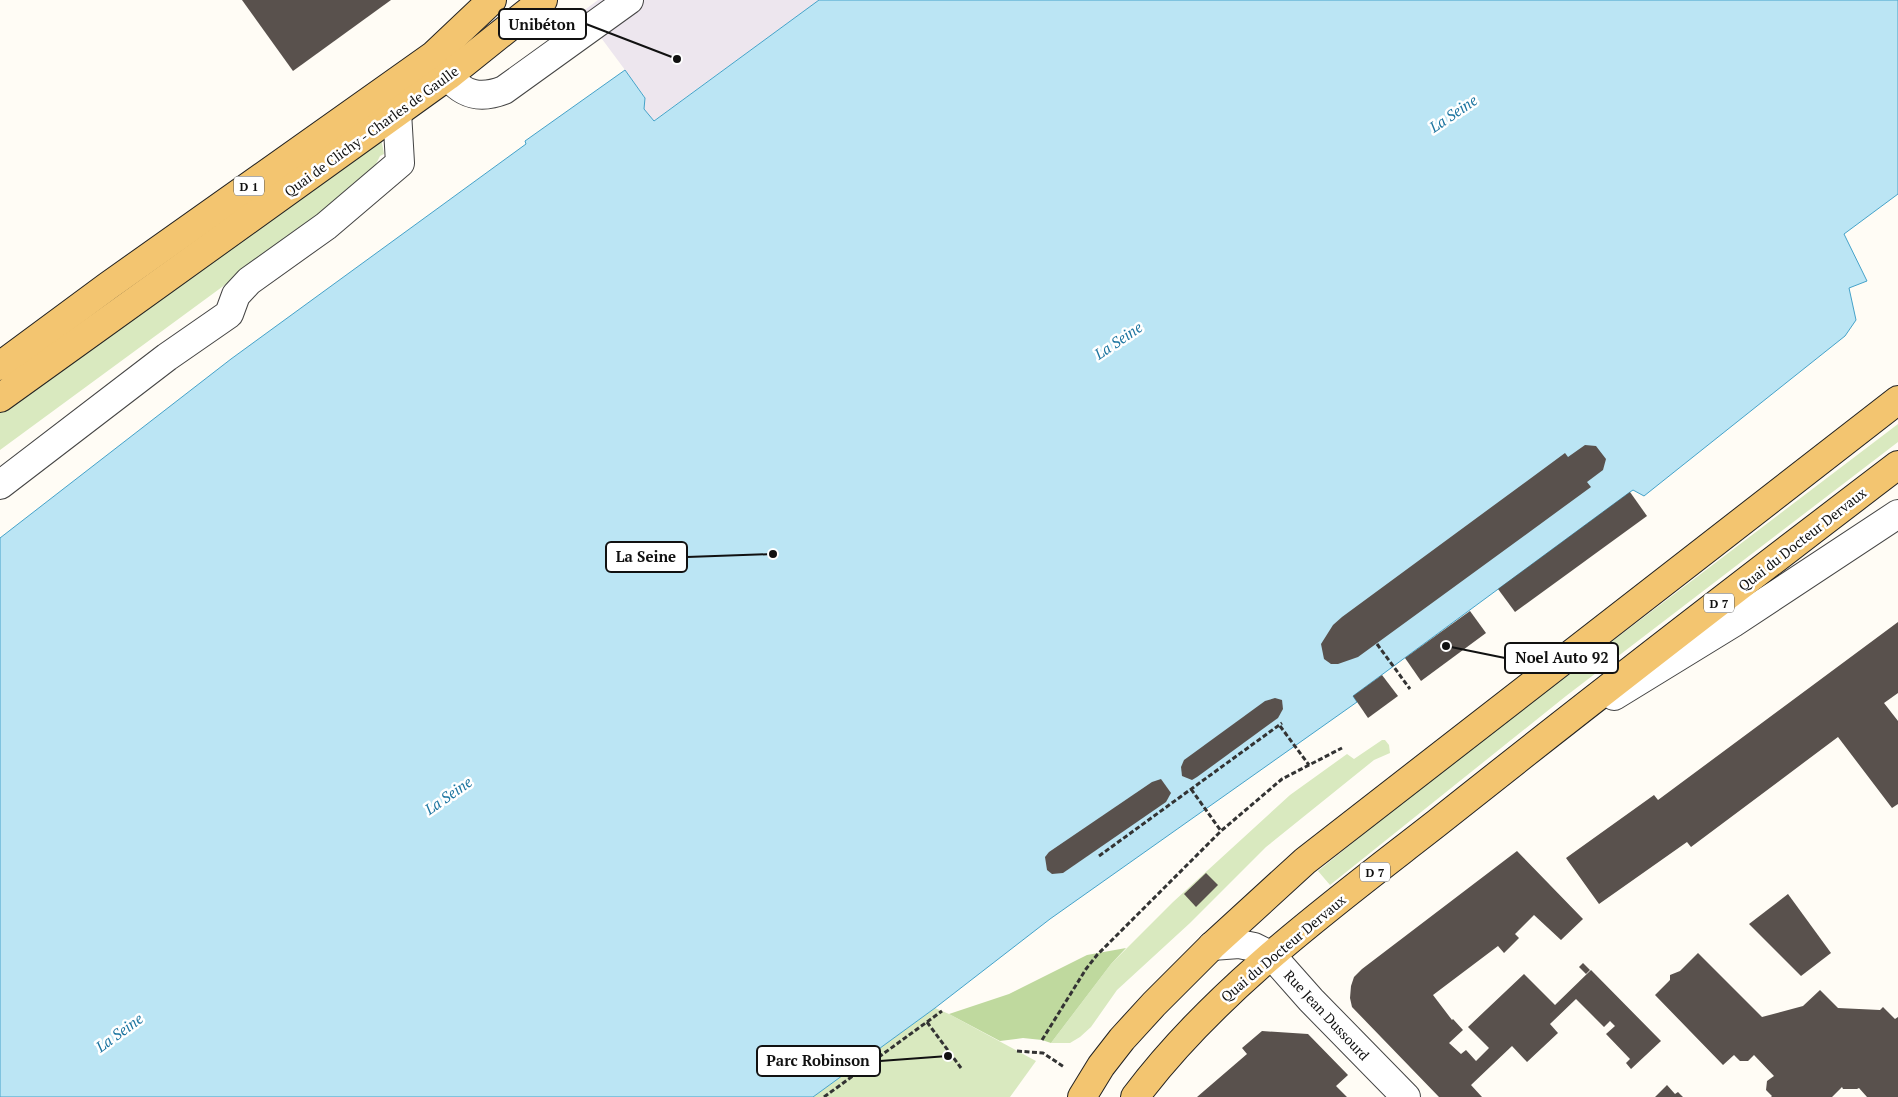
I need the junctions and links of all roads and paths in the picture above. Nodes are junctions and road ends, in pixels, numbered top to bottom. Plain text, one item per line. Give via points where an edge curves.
1 (492, 0) edge
2 (543, 0) edge
3 (629, 0) edge
4 (448, 76) junction
5 (397, 112) junction
6 (0, 366) edge
7 (0, 398) edge
8 (1894, 401) edge
9 (1898, 465) edge
10 (0, 485) edge
11 (1898, 514) edge
12 (1377, 644) dead end
13 (1410, 689) dead end
14 (1540, 740) junction
15 (1342, 748) dead end
16 (1309, 765) junction
17 (1191, 790) junction
18 (1221, 831) junction
19 (1099, 856) dead end
20 (1212, 946) junction
21 (1272, 956) junction
22 (942, 1011) dead end
23 (928, 1022) junction
24 (1042, 1040) dead end
25 (1017, 1051) dead end
26 (1043, 1053) dead end
27 (962, 1068) dead end
28 (824, 1097) edge
29 (1082, 1097) edge
30 (1135, 1097) edge
31 (1406, 1097) edge

1 - 6 main road, Quai de Clichy - Charles de Gaulle / D 1 via 434,55
2 - 4 main road, Quai de Clichy - Charles de Gaulle / D 1
3 - 4 street via 504,90 476,95 456,87
4 - 5 main road, Quai de Clichy - Charles de Gaulle / D 1
5 - 7 main road, Quai de Clichy - Charles de Gaulle / D 1
5 - 10 street via 400,163 326,226 249,280 236,295 229,314
8 - 20 main road via 1305,861
9 - 14 main road, Quai du Docteur Dervaux / D 7
11 - 14 street, Quai du Docteur Dervaux via 1733,623
12 - 13 path
14 - 21 main road, Quai du Docteur Dervaux / D 7
15 - 16 path
16 - 17 path via 1281,724
16 - 18 path via 1282,779
17 - 18 path
17 - 19 path
18 - 24 path via 1097,955
20 - 21 street, Rue Jean Dussourd via 1239,944
20 - 29 main road via 1122,1039
21 - 30 main road, Quai du Docteur Dervaux / D 7 via 1213,1008
21 - 31 street, Rue Jean Dussourd
22 - 23 path
23 - 27 path
23 - 28 path
25 - 26 path

